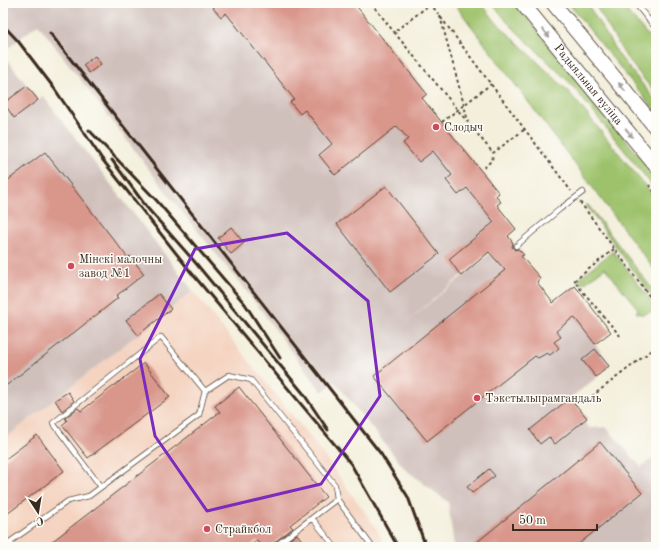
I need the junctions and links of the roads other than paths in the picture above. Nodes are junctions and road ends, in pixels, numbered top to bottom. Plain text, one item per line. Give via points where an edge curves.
1 (522, 3) edge
2 (553, 3) edge
3 (635, 3) edge
4 (655, 26) edge
5 (656, 128) edge
6 (656, 166) edge
7 (583, 192) dead end
8 (516, 246) dead end
9 (205, 391) junction
10 (101, 487) junction
11 (337, 499) junction
12 (312, 518) junction
13 (12, 541) junction
14 (371, 545) dead end
15 (3, 547) edge
16 (12, 547) edge
17 (274, 547) edge
18 (335, 547) edge

1 -> 6 main road, Радыяльная вуліца
5 -> 2 main road, Радыяльная вуліца
3 - 4 lane
7 - 8 lane
9 - 10 lane via 199,415
9 - 10 lane via 161,337 53,423
9 - 11 lane via 229,375 251,380 335,485
10 - 13 lane via 89,496 68,501
11 - 12 lane
11 - 14 lane
12 - 17 lane
12 - 18 lane
13 - 15 lane
13 - 16 lane

